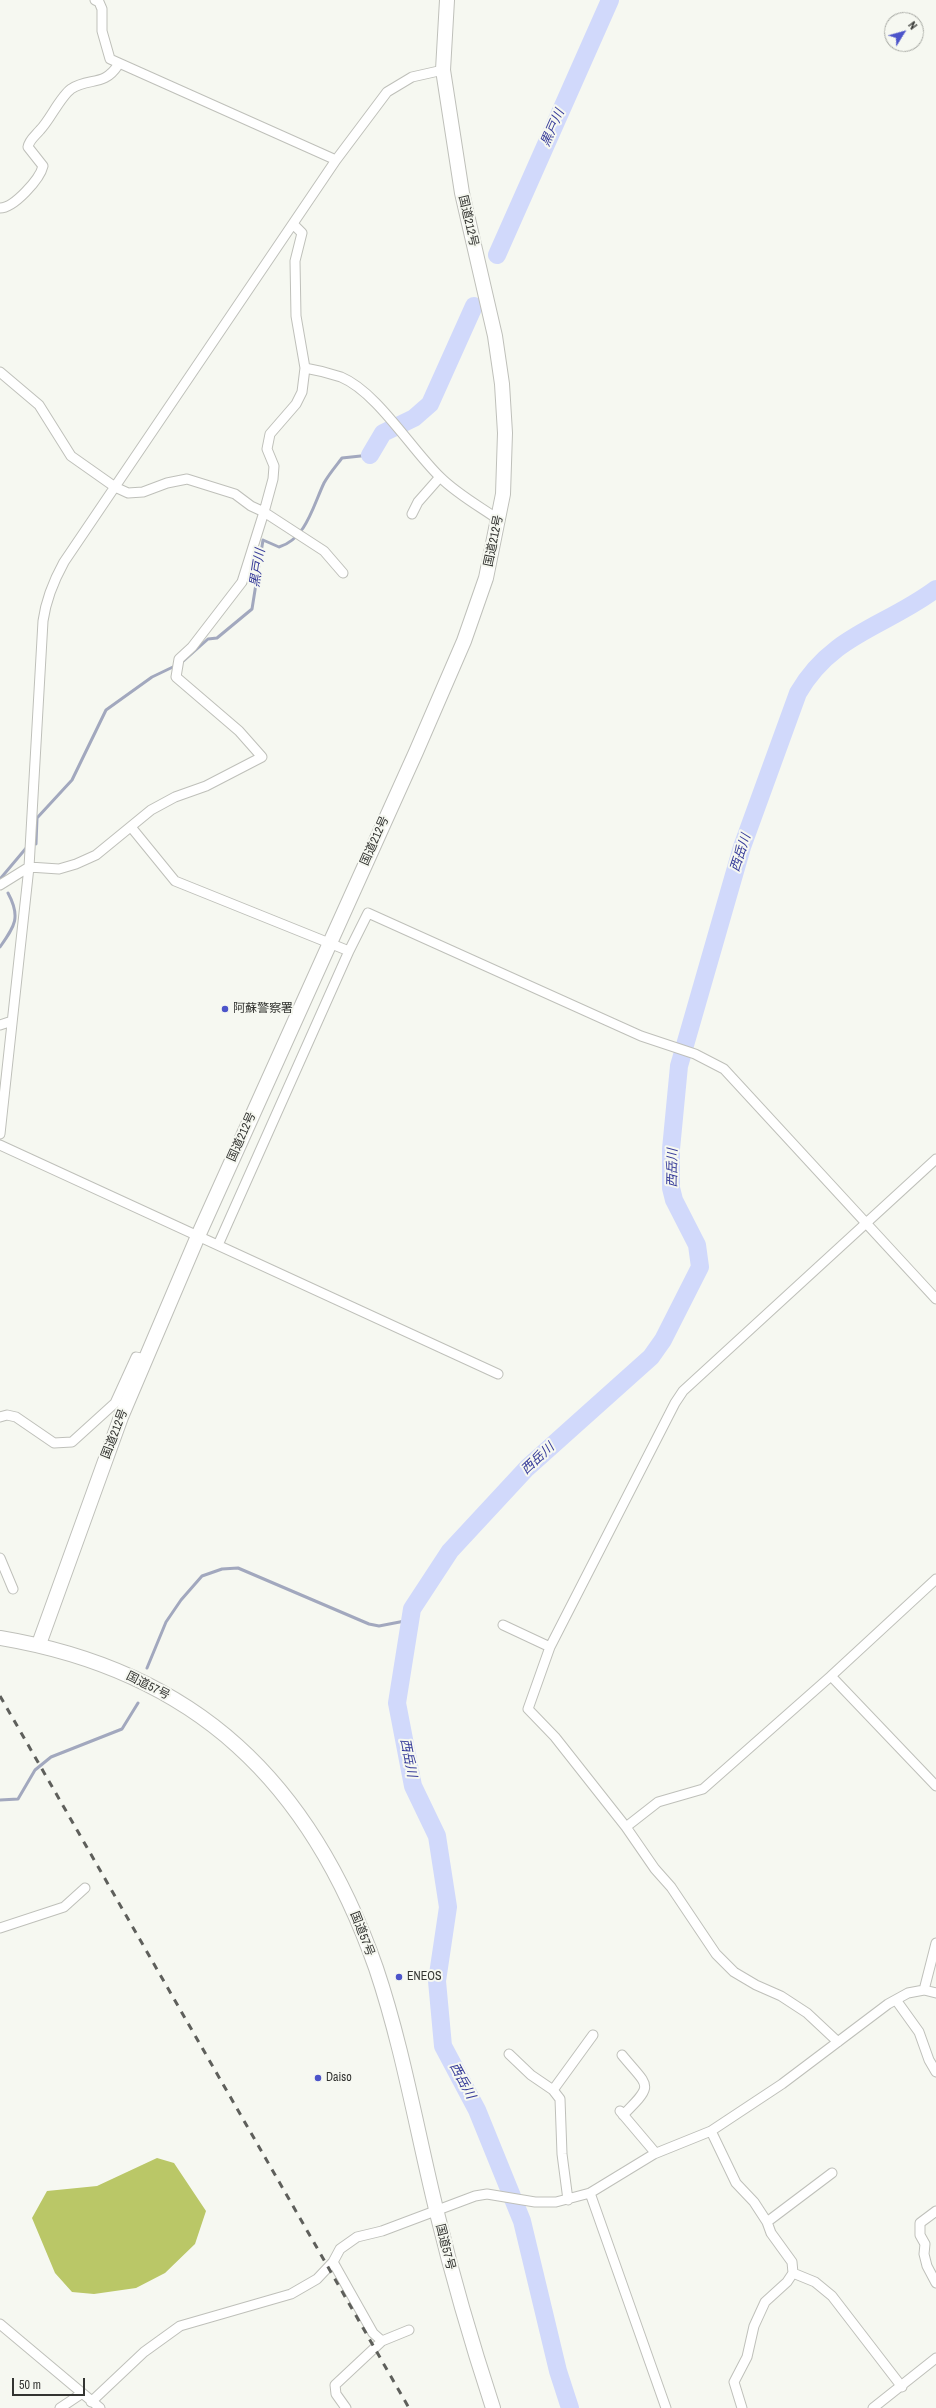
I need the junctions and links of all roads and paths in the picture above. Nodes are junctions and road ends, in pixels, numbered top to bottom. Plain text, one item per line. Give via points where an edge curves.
1 (95, 0) edge
2 (447, 0) edge
3 (118, 65) junction
4 (443, 70) junction
5 (336, 160) junction
6 (0, 208) edge
7 (294, 225) junction
8 (305, 368) junction
9 (0, 372) edge
10 (440, 477) junction
11 (115, 487) junction
12 (264, 512) junction
13 (412, 514) dead end
14 (499, 520) junction
15 (343, 573) dead end
16 (131, 827) junction
17 (29, 866) junction
18 (0, 885) edge
19 (329, 942) junction
20 (349, 951) junction
21 (12, 1021) junction
22 (0, 1025) edge
23 (0, 1134) edge
24 (0, 1145) edge
25 (936, 1159) edge
26 (866, 1224) junction
27 (198, 1236) junction
28 (218, 1245) junction
29 (936, 1299) edge
30 (145, 1359) junction
31 (498, 1374) dead end
32 (0, 1417) edge
33 (0, 1558) edge
34 (936, 1579) edge
35 (13, 1589) dead end
36 (503, 1626) dead end
37 (0, 1638) edge
38 (39, 1644) junction
39 (550, 1647) junction
40 (831, 1676) junction
41 (936, 1786) edge
42 (626, 1826) junction
43 (85, 1888) dead end
44 (0, 1928) edge
45 (936, 1943) edge
46 (924, 1990) junction
47 (936, 1993) edge
48 (896, 2000) junction
49 (593, 2035) dead end
50 (838, 2042) junction
51 (509, 2054) dead end
52 (622, 2055) dead end
53 (936, 2072) edge
54 (554, 2090) junction
55 (711, 2131) junction
56 (654, 2154) junction
57 (832, 2173) dead end
58 (590, 2193) junction
59 (568, 2200) junction
60 (936, 2210) edge
61 (436, 2211) junction
62 (767, 2222) junction
63 (333, 2262) junction
64 (793, 2273) junction
65 (936, 2283) edge
66 (0, 2324) edge
67 (409, 2330) dead end
68 (382, 2341) junction
69 (936, 2358) edge
70 (902, 2387) junction
71 (82, 2394) junction
72 (90, 2402) junction
73 (60, 2408) edge
74 (100, 2408) edge
75 (346, 2408) edge
76 (493, 2408) edge
77 (666, 2408) edge
78 (742, 2408) edge
79 (873, 2408) edge

1 - 3 street via 102,9 102,31 110,59
2 - 4 highway, 国道212号
3 - 5 street
3 - 6 street via 105,79 80,84 70,90 46,124 28,143 28,148 43,166 41,174 15,200
4 - 5 street via 412,77 387,92
4 - 14 highway, 国道212号 via 462,193 494,336 502,384 505,433 503,494
5 - 7 street
7 - 8 street via 302,233 295,261 296,316
7 - 11 street
8 - 10 street via 341,377 374,401
8 - 12 street via 302,392 296,404 270,434 267,449 274,466
9 - 11 street via 39,405 71,456
10 - 13 street via 418,502
10 - 14 street via 458,493
11 - 12 street via 128,493 143,492 187,479 235,494
11 - 17 street via 64,562 45,601
12 - 15 street via 324,551
12 - 16 street via 242,582 192,647 179,659 176,676 239,731 262,757 206,786 175,797 151,810
14 - 19 highway, 国道212号 via 486,578 464,641
16 - 17 street via 96,855 76,864 59,869
16 - 19 street via 175,881
17 - 18 street
17 - 21 street
19 - 20 street
19 - 27 highway, 国道212号
20 - 26 street via 368,913 656,1042 695,1054 724,1069
20 - 28 street
21 - 22 street
21 - 23 street
24 - 27 street
25 - 26 street
26 - 29 street
26 - 39 street via 683,1391
27 - 28 street
27 - 30 highway, 国道212号
28 - 31 street
30 - 32 street via 136,1357 115,1403 72,1442 54,1443 16,1417
30 - 38 highway, 国道212号 via 121,1417
33 - 35 street
34 - 40 street
36 - 39 street
37 - 38 highway, 国道57号
38 - 61 highway, 国道57号 via 114,1669 189,1708 245,1752 277,1785 308,1826 346,1895 376,1969 408,2082
39 - 42 street via 528,1709 556,1737
40 - 41 street
40 - 42 street via 703,1790 658,1802
42 - 50 street via 716,1954 734,1972 781,1996 806,2013
43 - 44 street via 64,1907
45 - 46 street
46 - 47 street
46 - 48 street via 908,1993
48 - 50 street
48 - 53 street via 919,2032 928,2060
49 - 54 street
50 - 55 street via 782,2084
51 - 54 street via 531,2075
52 - 56 street via 646,2088 644,2094 622,2113
54 - 59 street via 560,2099 562,2154
55 - 56 street
55 - 62 street via 736,2183 754,2202
56 - 58 street
57 - 62 street
58 - 59 street
58 - 77 street
59 - 61 street via 535,2202 486,2194
60 - 65 street via 920,2223 920,2235 925,2244 927,2266
61 - 63 street via 382,2231 357,2237 340,2249
61 - 76 highway, 国道57号 via 457,2291
62 - 64 street via 771,2233 792,2262
63 - 68 street via 374,2333
63 - 72 street via 318,2279 292,2294 180,2326 144,2352
64 - 70 street via 815,2282 832,2296
64 - 78 street via 788,2282 766,2302 754,2326 747,2357 734,2382
66 - 71 street
67 - 68 street
68 - 75 street via 335,2385 336,2394
69 - 70 street
70 - 79 street
71 - 72 street
71 - 73 street
72 - 74 street

